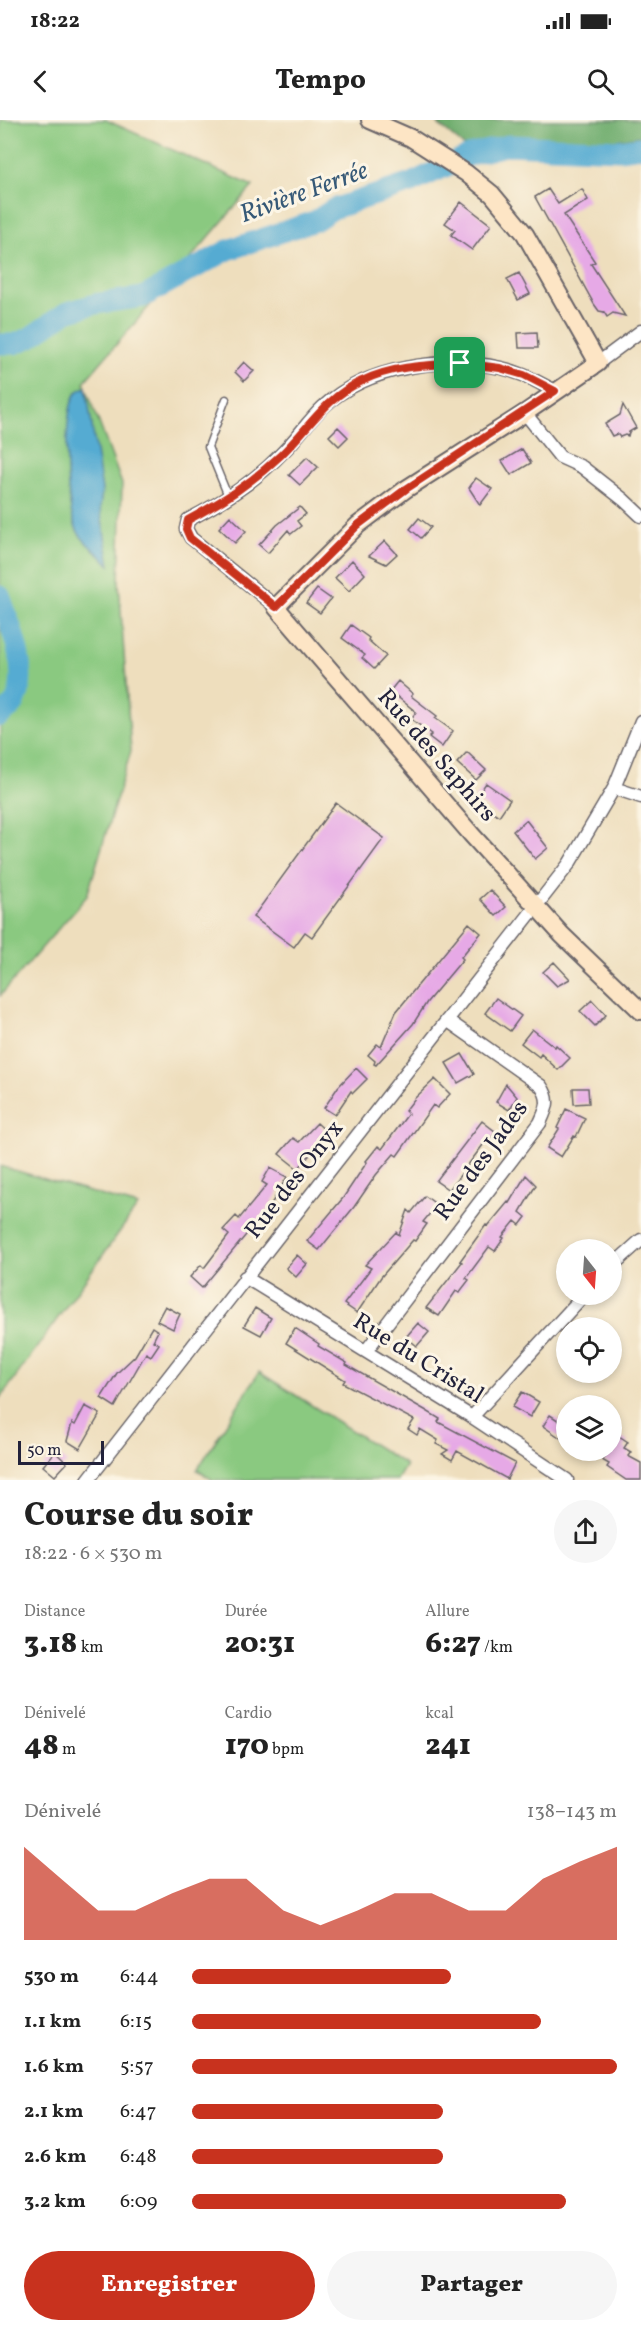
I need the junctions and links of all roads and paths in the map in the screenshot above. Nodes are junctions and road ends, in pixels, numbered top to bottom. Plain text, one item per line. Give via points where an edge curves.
1 (370, 120) edge
2 (641, 331) edge
3 (598, 363) junction
4 (555, 391) junction
5 (226, 399) dead end
6 (525, 413) junction
7 (229, 498) junction
8 (641, 516) edge
9 (276, 607) junction
10 (641, 721) edge
11 (614, 788) junction
12 (641, 797) edge
13 (536, 906) junction
14 (641, 1011) edge
15 (447, 1020) junction
16 (641, 1240) edge
17 (622, 1257) edge
18 (245, 1277) junction
19 (575, 1305) edge
20 (366, 1351) junction
21 (472, 1417) junction
22 (88, 1480) edge
23 (567, 1480) edge

1 - 3 street via 411,138 492,194 525,234
2 - 3 street
3 - 4 street
4 - 6 street
4 - 7 street via 524,375 460,363 411,366 362,381 324,406 284,452
5 - 7 lane via 208,447
6 - 8 street via 560,457 582,467
6 - 9 street via 406,489 358,525
7 - 9 street, Rue des Saphirs via 188,520 186,529 190,538
9 - 13 street, Rue des Saphirs
10 - 11 street, Rue des Onyx
11 - 12 street
11 - 13 street, Rue des Onyx via 569,864
13 - 14 street, Rue des Saphirs
13 - 15 street, Rue des Onyx
15 - 18 street, Rue des Onyx
15 - 20 street, Rue des Jades via 541,1086 548,1096 548,1105 540,1123
16 - 17 street
18 - 20 street, Rue du Cristal
18 - 22 street, Rue des Onyx
19 - 21 street
20 - 21 street, Rue du Cristal
21 - 23 street, Rue du Cristal

